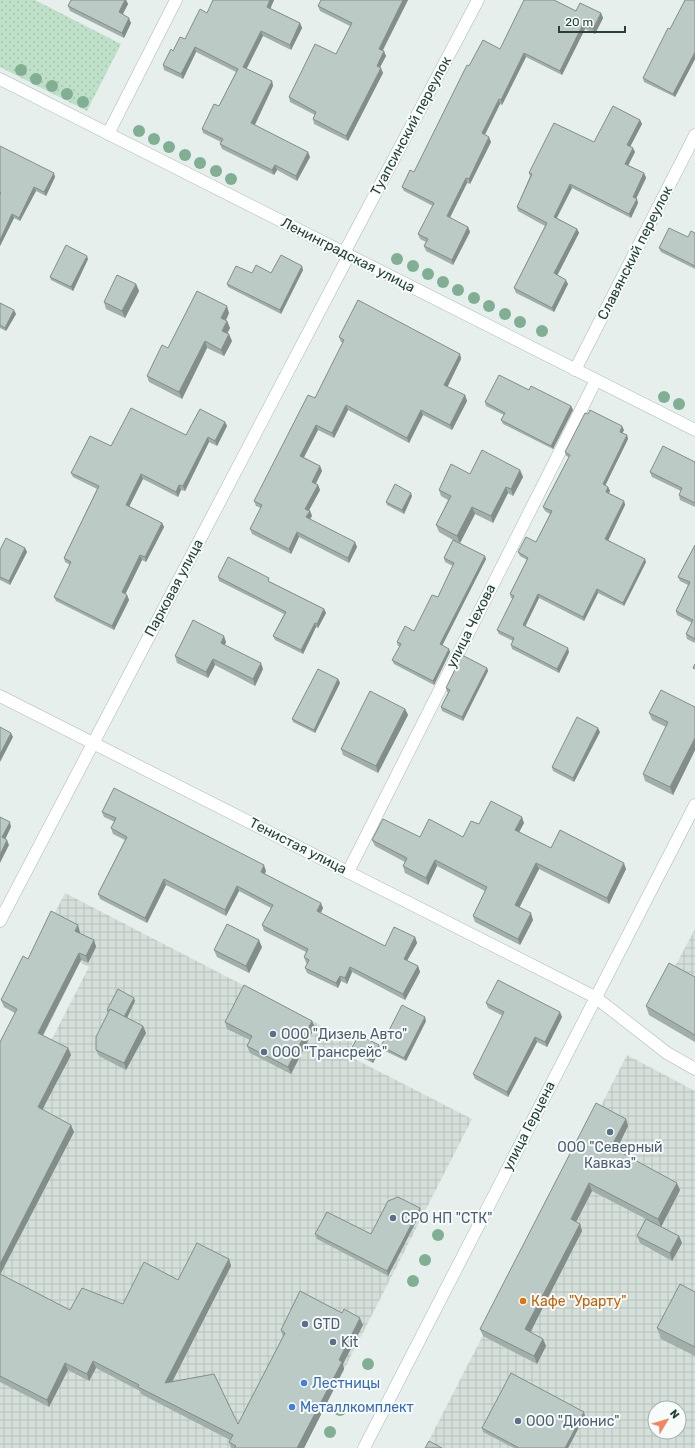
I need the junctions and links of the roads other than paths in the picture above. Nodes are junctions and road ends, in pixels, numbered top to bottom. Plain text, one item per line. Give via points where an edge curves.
1 (176, 0) edge
2 (478, 0) edge
3 (0, 79) edge
4 (108, 134) junction
5 (695, 136) edge
6 (346, 254) junction
7 (574, 370) junction
8 (596, 380) junction
9 (695, 430) edge
10 (0, 696) edge
11 (93, 743) junction
12 (695, 805) edge
13 (348, 872) junction
14 (0, 921) edge
15 (595, 997) junction
16 (695, 1069) edge
17 (364, 1448) edge

1 - 4 street
2 - 6 street, Туапсинский переулок
3 - 4 street, Ленинградская улица
4 - 6 street, Ленинградская улица
5 - 7 street, Славянский переулок
6 - 7 street, Ленинградская улица
6 - 11 street, Парковая улица
7 - 8 street, Ленинградская улица
8 - 9 street, Ленинградская улица
8 - 13 street, улица Чехова
10 - 11 street, Тенистая улица
11 - 13 street, Тенистая улица
11 - 14 street, Парковая улица
12 - 15 street, улица Герцена
13 - 15 street, Тенистая улица
15 - 16 street via 667,1053
15 - 17 street, улица Герцена

